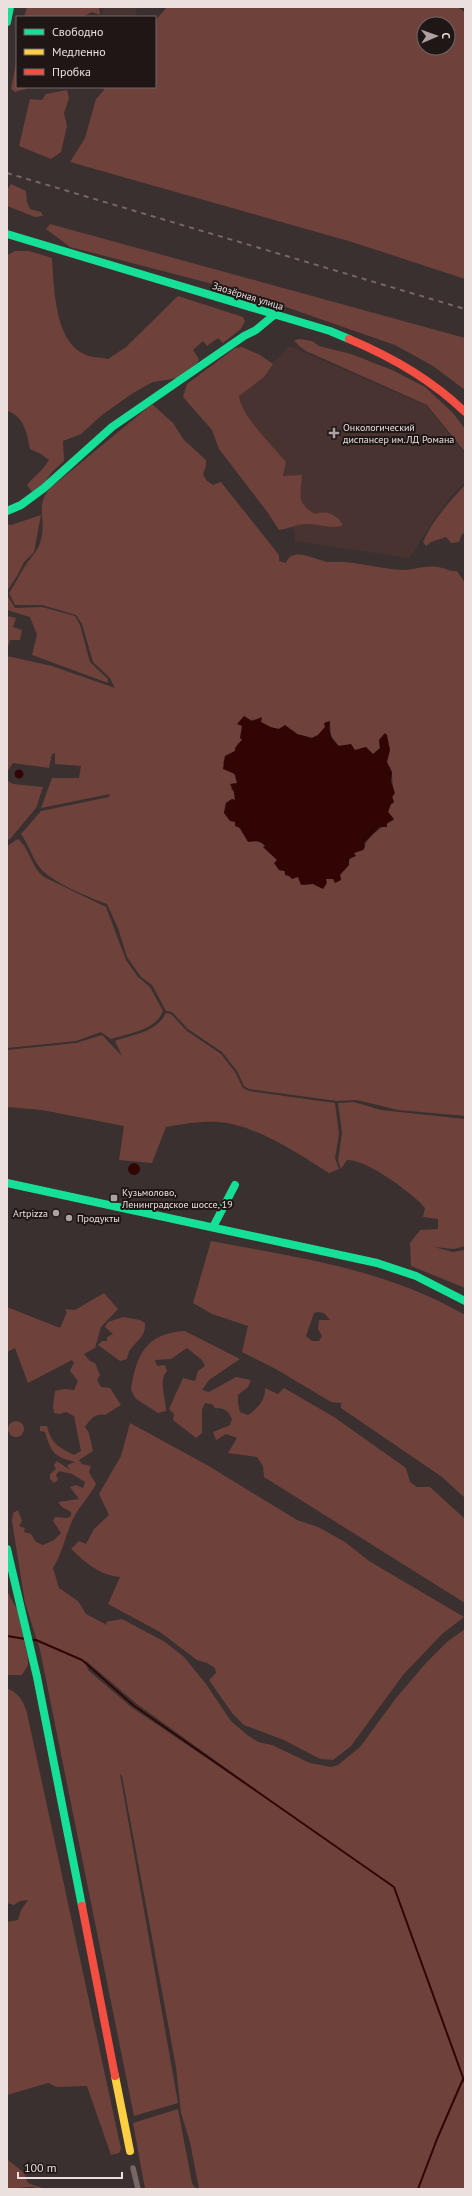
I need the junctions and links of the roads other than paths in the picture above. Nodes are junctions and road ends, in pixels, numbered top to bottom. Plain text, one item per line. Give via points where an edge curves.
1 (10, 7) edge
2 (7, 22) edge
3 (7, 234) edge
4 (274, 315) junction
5 (465, 412) edge
6 (7, 511) edge
7 (7, 1183) edge
8 (235, 1185) dead end
9 (213, 1227) junction
10 (465, 1301) edge
11 (7, 1549) edge
12 (130, 2151) dead end
13 (133, 2168) dead end
14 (138, 2189) edge

1 - 2 street
3 - 4 street, Заозёрная улица
4 - 5 street, Заозёрная улица via 330,331 384,355 450,396
4 - 6 street via 256,330 112,427 44,488 21,505
7 - 9 street
8 - 9 street
9 - 10 street via 396,1268
11 - 12 street via 37,1677
13 - 14 street

